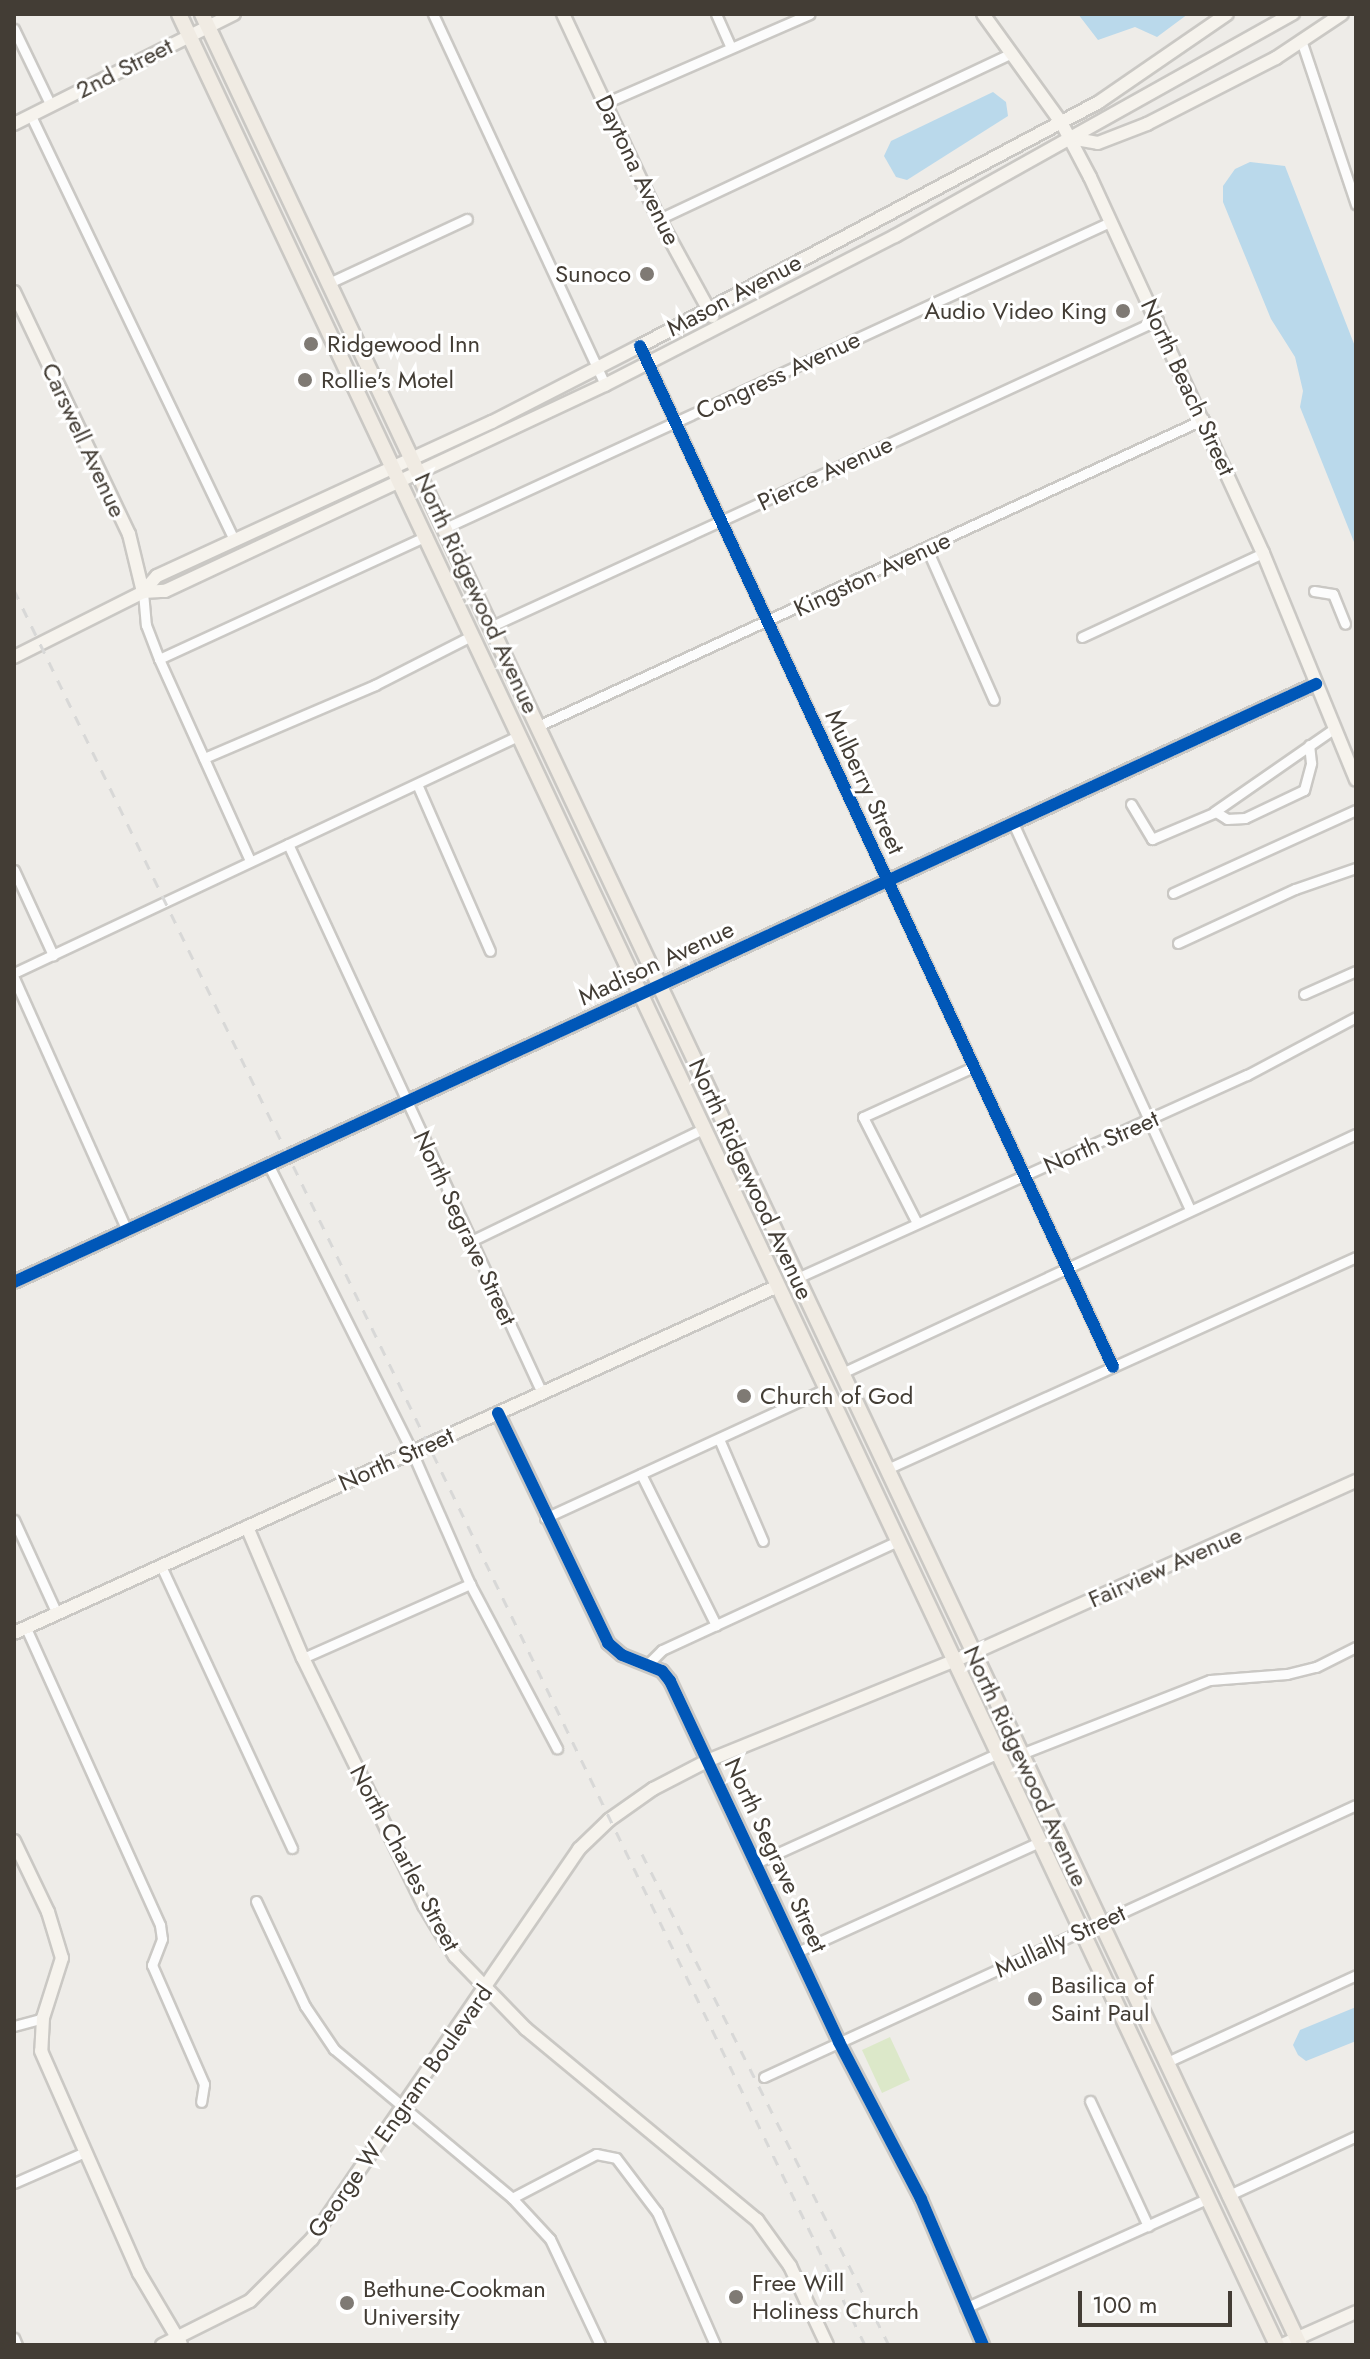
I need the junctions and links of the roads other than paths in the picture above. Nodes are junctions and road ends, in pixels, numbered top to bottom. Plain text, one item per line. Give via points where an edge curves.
1 (179, 14) edge
2 (234, 14) edge
3 (433, 14) edge
4 (563, 14) edge
5 (716, 14) edge
6 (810, 14) edge
7 (983, 14) edge
8 (1227, 14) edge
9 (1293, 14) edge
10 (1342, 14) edge
11 (205, 20) edge
12 (14, 29) edge
13 (189, 35) junction
14 (1302, 43) junction
15 (730, 45) junction
16 (1011, 53) junction
17 (605, 103) junction
18 (51, 106) junction
19 (31, 116) junction
20 (1061, 122) junction
21 (14, 124) edge
22 (1070, 138) junction
23 (1356, 204) edge
24 (467, 219) dead end
25 (659, 219) junction
26 (1110, 222) junction
27 (329, 283) junction
28 (14, 292) edge
29 (708, 308) junction
30 (1158, 320) junction
31 (717, 325) junction
32 (640, 346) junction
33 (646, 363) junction
34 (597, 368) junction
35 (605, 385) junction
36 (1204, 419) junction
37 (673, 423) junction
38 (418, 465) junction
39 (397, 473) junction
40 (718, 522) junction
41 (445, 528) junction
42 (427, 536) junction
43 (234, 540) junction
44 (927, 549) junction
45 (1263, 553) junction
46 (1314, 591) dead end
47 (143, 592) junction
48 (766, 623) junction
49 (1345, 624) dead end
50 (492, 626) junction
51 (473, 635) junction
52 (1082, 637) dead end
53 (14, 657) edge
54 (159, 659) junction
55 (1316, 684) junction
56 (994, 700) dead end
57 (538, 726) junction
58 (1335, 728) junction
59 (520, 735) junction
60 (1309, 745) junction
61 (204, 758) junction
62 (1356, 780) edge
63 (417, 784) junction
64 (1131, 804) dead end
65 (1356, 810) edge
66 (1214, 812) junction
67 (1013, 823) junction
68 (288, 844) junction
69 (250, 861) junction
70 (1356, 868) edge
71 (14, 870) edge
72 (887, 881) junction
73 (1173, 893) dead end
74 (1178, 943) dead end
75 (490, 951) dead end
76 (53, 955) junction
77 (1356, 971) edge
78 (14, 976) edge
79 (660, 986) junction
80 (642, 994) junction
81 (1304, 994) dead end
82 (1356, 1017) edge
83 (971, 1068) junction
84 (406, 1102) junction
85 (1150, 1120) junction
86 (705, 1128) junction
87 (1356, 1134) edge
88 (269, 1166) junction
89 (1024, 1176) junction
90 (1189, 1208) junction
91 (917, 1223) junction
92 (127, 1231) junction
93 (471, 1241) junction
94 (1356, 1257) edge
95 (1068, 1269) junction
96 (797, 1278) junction
97 (14, 1282) edge
98 (778, 1286) junction
99 (1113, 1367) junction
100 (842, 1373) junction
101 (827, 1388) junction
102 (542, 1393) junction
103 (498, 1413) junction
104 (719, 1439) junction
105 (412, 1452) junction
106 (859, 1456) junction
107 (887, 1469) junction
108 (641, 1474) junction
109 (1356, 1481) edge
110 (545, 1518) junction
111 (14, 1520) edge
112 (247, 1527) junction
113 (763, 1541) dead end
114 (898, 1541) junction
115 (161, 1566) junction
116 (470, 1584) junction
117 (57, 1614) junction
118 (716, 1625) junction
119 (20, 1631) edge
120 (1356, 1647) edge
121 (973, 1653) junction
122 (303, 1658) junction
123 (952, 1658) junction
124 (649, 1663) junction
125 (557, 1748) dead end
126 (998, 1753) junction
127 (1021, 1754) junction
128 (707, 1761) junction
129 (1356, 1805) edge
130 (14, 1841) edge
131 (1040, 1842) junction
132 (292, 1848) dead end
133 (756, 1863) junction
134 (256, 1901) dead end
135 (1100, 1923) junction
136 (1081, 1931) junction
137 (797, 1952) junction
138 (1356, 1975) edge
139 (485, 1988) junction
140 (43, 2018) junction
141 (14, 2026) edge
142 (839, 2042) junction
143 (1165, 2063) junction
144 (764, 2077) dead end
145 (1090, 2101) dead end
146 (201, 2102) dead end
147 (403, 2106) junction
148 (1356, 2136) edge
149 (85, 2152) junction
150 (14, 2183) edge
151 (1227, 2196) junction
152 (512, 2198) junction
153 (1206, 2199) junction
154 (1148, 2226) junction
155 (965, 2308) junction
156 (1356, 2312) edge
157 (14, 2338) edge
158 (179, 2341) edge
159 (1299, 2342) edge
160 (17, 2345) edge
161 (162, 2345) edge
162 (600, 2345) edge
163 (715, 2345) edge
164 (827, 2345) edge
165 (983, 2345) edge
166 (1280, 2345) edge

1 - 13 main road, North Ridgewood Avenue
2 - 11 street, 2nd Street
3 - 34 street
4 - 17 street, Daytona Avenue
5 - 15 street
6 - 15 street
7 - 16 street, North Beach Street
8 - 20 street, Mason Avenue
9 - 22 street, Mason Avenue
10 - 14 street
11 - 13 street, 2nd Street
11 - 27 main road, North Ridgewood Avenue
12 - 18 street
13 - 18 street, 2nd Street
13 - 39 main road, North Ridgewood Avenue
14 - 22 street via 1101,142
14 - 23 street
15 - 17 street
16 - 20 street, North Beach Street
16 - 25 street
17 - 25 street, Daytona Avenue
18 - 19 street, 2nd Street
19 - 21 street, 2nd Street
19 - 43 street
20 - 22 street, North Beach Street
20 - 29 street, Mason Avenue
22 - 26 street, North Beach Street
22 - 31 street, Mason Avenue via 895,236
24 - 27 street
25 - 29 street, Daytona Avenue
26 - 30 street, North Beach Street
26 - 37 street, Congress Avenue
27 - 38 main road, North Ridgewood Avenue
28 - 47 street, Carswell Avenue via 129,534
29 - 31 street, Daytona Avenue
29 - 32 street, Mason Avenue
30 - 36 street, North Beach Street
30 - 40 street, Pierce Avenue
31 - 33 street, Mason Avenue
32 - 33 street, Mulberry Street
32 - 34 street, Mason Avenue
33 - 35 street, Mason Avenue
33 - 37 street, Mulberry Street
34 - 35 street
34 - 38 street, Mason Avenue
35 - 38 street, Mason Avenue
36 - 44 street, Kingston Avenue
36 - 45 street, North Beach Street
37 - 40 street, Mulberry Street
37 - 41 street, Congress Avenue
38 - 39 street, Mason Avenue
38 - 41 main road, North Ridgewood Avenue
39 - 42 main road, North Ridgewood Avenue
39 - 43 street, Mason Avenue
39 - 47 street, Mason Avenue via 165,591
40 - 48 street, Mulberry Street
40 - 50 street, Pierce Avenue
41 - 50 main road, North Ridgewood Avenue
42 - 51 main road, North Ridgewood Avenue
42 - 54 street
43 - 47 street, Mason Avenue via 157,576
44 - 48 street, Kingston Avenue
44 - 56 street
45 - 52 street
45 - 55 street, North Beach Street
46 - 49 street via 1333,594
47 - 53 street, Mason Avenue
47 - 54 street via 146,625
48 - 57 street, Kingston Avenue
48 - 72 street, Mulberry Street
50 - 57 main road, North Ridgewood Avenue
51 - 59 main road, North Ridgewood Avenue
51 - 61 street via 375,685
54 - 61 street
55 - 58 street, North Beach Street
55 - 67 street, Madison Avenue
57 - 79 main road, North Ridgewood Avenue
58 - 60 street
58 - 62 street, North Beach Street
59 - 63 street
59 - 80 main road, North Ridgewood Avenue
60 - 66 street
60 - 66 street via 1304,790 1245,818
61 - 69 street
63 - 68 street
63 - 75 street
64 - 66 street via 1152,839
65 - 73 street
67 - 72 street, Madison Avenue
67 - 85 street
68 - 69 street
68 - 84 street, North Segrave Street
69 - 76 street
70 - 74 street via 1295,889
71 - 76 street
72 - 79 street, Madison Avenue
72 - 83 street, Mulberry Street
76 - 78 street
77 - 81 street
78 - 92 street
79 - 80 street, Madison Avenue
79 - 96 main road, North Ridgewood Avenue
80 - 84 street, Madison Avenue
80 - 86 main road, North Ridgewood Avenue
82 - 85 street, North Street
83 - 89 street, Mulberry Street
83 - 91 street via 863,1117
84 - 88 street, Madison Avenue
84 - 93 street, North Segrave Street
85 - 89 street, North Street
85 - 90 street
86 - 93 street
86 - 98 main road, North Ridgewood Avenue
87 - 90 street
88 - 92 street, Madison Avenue
88 - 105 street
89 - 91 street, North Street
89 - 95 street, Mulberry Street
90 - 95 street
91 - 96 street, North Street
92 - 97 street, Madison Avenue
93 - 102 street, North Segrave Street
94 - 99 street
95 - 99 street, Mulberry Street
95 - 100 street
96 - 100 main road, North Ridgewood Avenue
98 - 101 main road, North Ridgewood Avenue
98 - 102 street, North Street
99 - 107 street
100 - 107 main road, North Ridgewood Avenue
101 - 104 street
101 - 106 main road, North Ridgewood Avenue
102 - 103 street, North Street
103 - 105 street, North Street
103 - 110 street, North Segrave Street
104 - 108 street
104 - 113 street
105 - 112 street, North Street
105 - 116 street
106 - 107 main road
106 - 114 main road, North Ridgewood Avenue
107 - 121 main road, North Ridgewood Avenue
108 - 110 street
108 - 118 street
109 - 121 street, Fairview Avenue
110 - 124 street, North Segrave Street via 608,1643 622,1655
111 - 117 street
112 - 115 street, North Street
112 - 122 street, North Charles Street
114 - 118 street
114 - 123 main road, North Ridgewood Avenue
115 - 117 street, North Street
115 - 132 street
116 - 122 street
116 - 125 street
117 - 119 street, North Street
118 - 124 street via 662,1650
119 - 146 street via 160,1925 162,1939 152,1965 204,2084
120 - 127 street via 1316,1667 1287,1674 1210,1680
121 - 123 street, Fairview Avenue
121 - 127 main road, North Ridgewood Avenue
122 - 139 street, North Charles Street via 424,1905 455,1956
123 - 126 main road, North Ridgewood Avenue
123 - 128 street, Fairview Avenue
124 - 128 street, North Segrave Street via 670,1681
126 - 131 main road, North Ridgewood Avenue
126 - 133 street
127 - 135 main road, North Ridgewood Avenue
128 - 133 street, North Segrave Street
128 - 139 street, George W Engram Boulevard via 653,1789 596,1832 561,1873
129 - 135 street, Mullally Street
130 - 140 street via 48,1912 62,1958
131 - 136 main road, North Ridgewood Avenue
131 - 137 street
133 - 137 street, North Segrave Street
134 - 147 street via 305,2006 334,2049
135 - 136 street, Mullally Street
135 - 143 main road, North Ridgewood Avenue
136 - 142 street, Mullally Street
136 - 153 main road, North Ridgewood Avenue
137 - 142 street, North Segrave Street
138 - 143 street
139 - 147 street, George W Engram Boulevard
139 - 164 street, North Charles Street via 526,2029 757,2220 790,2266
140 - 141 street
140 - 149 street via 41,2051
142 - 144 street, Mullally Street
142 - 155 street, North Segrave Street via 921,2199
143 - 151 main road, North Ridgewood Avenue
145 - 154 street
147 - 152 street
147 - 158 street, George W Engram Boulevard via 312,2239 279,2277 250,2301
148 - 151 street
149 - 150 street
149 - 158 street via 139,2273
151 - 159 main road, North Ridgewood Avenue
152 - 162 street via 550,2239
152 - 163 street via 596,2154 616,2158 657,2212
153 - 154 street
153 - 166 main road, North Ridgewood Avenue
154 - 155 street
155 - 165 street, North Segrave Street
156 - 159 street
157 - 160 street
158 - 161 street, George W Engram Boulevard
159 - 166 street

